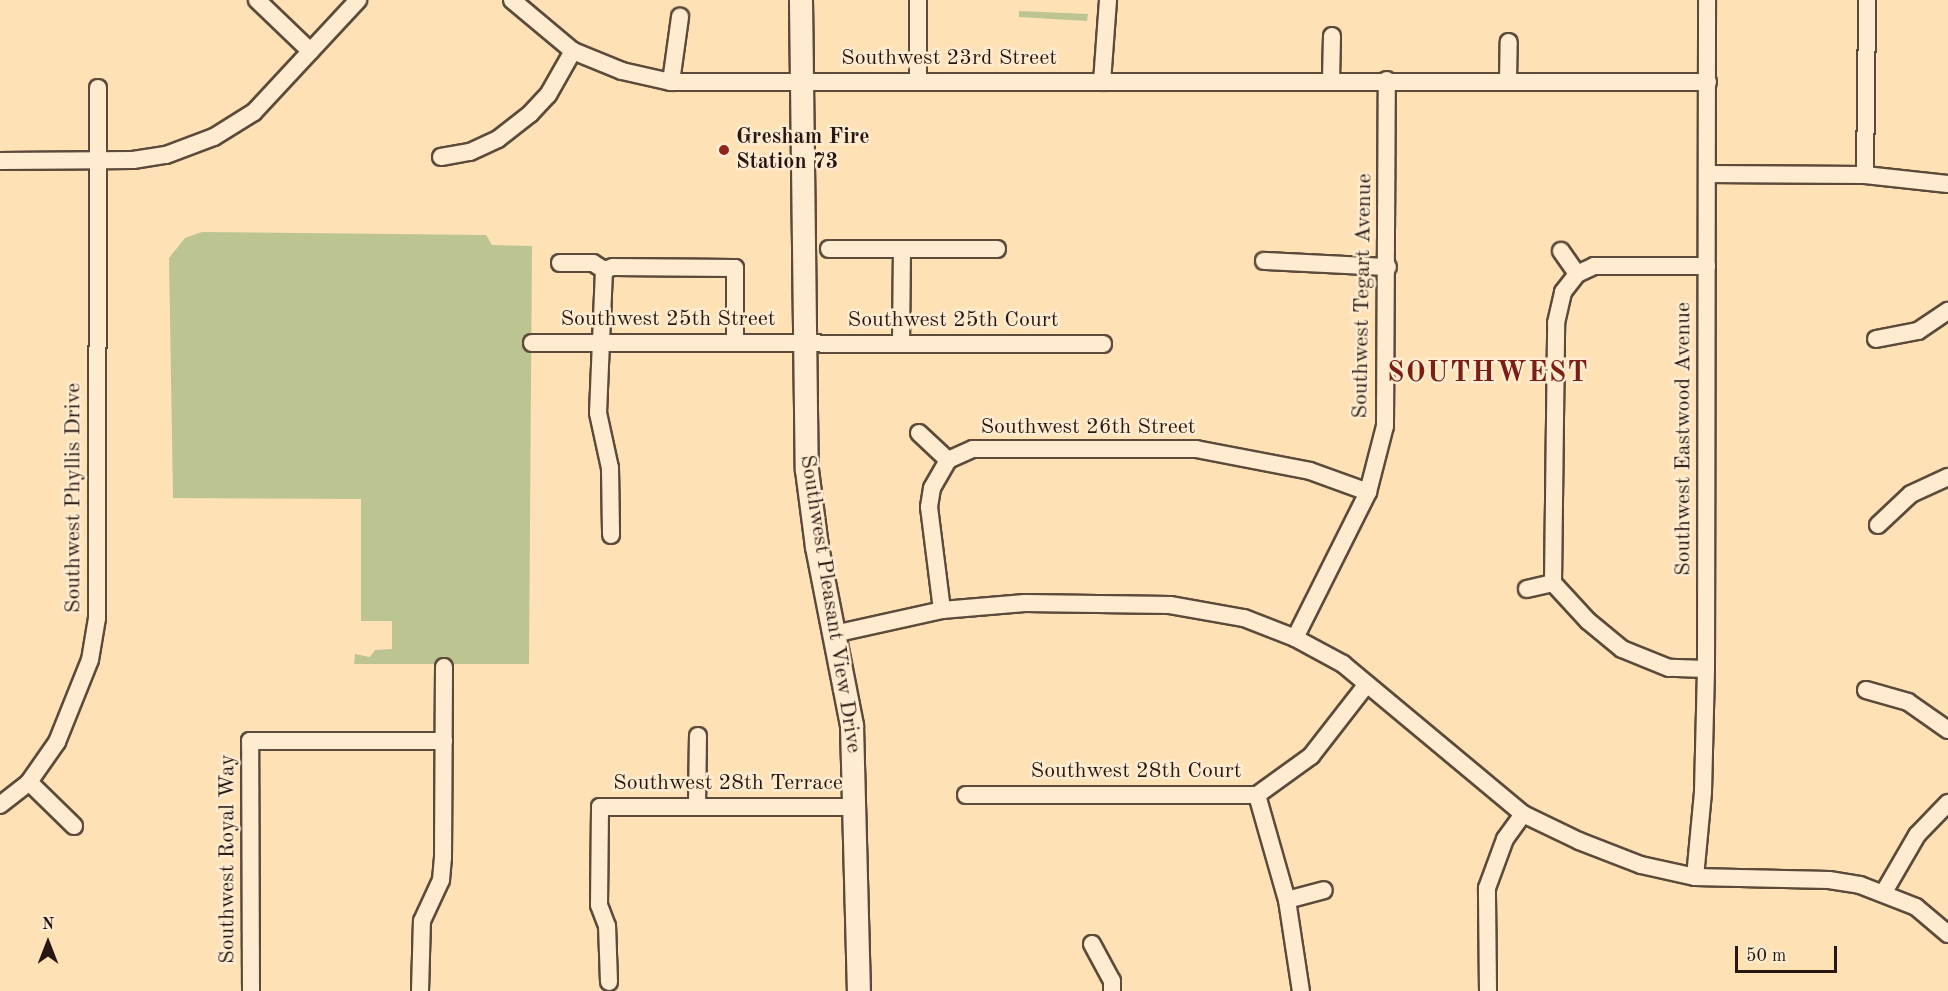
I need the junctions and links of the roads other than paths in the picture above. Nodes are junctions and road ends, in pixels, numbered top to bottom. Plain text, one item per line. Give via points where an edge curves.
1 (257, 0) edge
2 (358, 0) edge
3 (512, 0) edge
4 (801, 0) edge
5 (918, 0) edge
6 (1108, 0) edge
7 (1707, 0) edge
8 (1867, 0) edge
9 (680, 17) dead end
10 (1332, 36) dead end
11 (1509, 42) dead end
12 (310, 51) junction
13 (573, 51) junction
14 (1330, 80) junction
15 (1387, 80) junction
16 (802, 81) junction
17 (918, 81) junction
18 (1508, 81) junction
19 (671, 82) junction
20 (1102, 82) junction
21 (1708, 82) junction
22 (98, 88) dead end
23 (441, 157) dead end
24 (0, 161) edge
25 (96, 161) junction
26 (1707, 174) junction
27 (1865, 175) junction
28 (1948, 184) edge
29 (829, 249) dead end
30 (902, 249) junction
31 (997, 249) dead end
32 (1561, 251) dead end
33 (1264, 261) dead end
34 (560, 263) dead end
35 (1707, 266) junction
36 (1388, 267) junction
37 (604, 270) junction
38 (1577, 274) junction
39 (1948, 311) edge
40 (1876, 339) dead end
41 (735, 342) junction
42 (532, 343) dead end
43 (600, 343) junction
44 (803, 343) junction
45 (901, 343) junction
46 (1103, 344) dead end
47 (919, 433) dead end
48 (948, 460) junction
49 (1948, 477) edge
50 (1368, 492) junction
51 (1878, 525) dead end
52 (611, 535) dead end
53 (1553, 583) junction
54 (1527, 590) dead end
55 (942, 610) junction
56 (834, 634) junction
57 (1295, 639) junction
58 (444, 667) dead end
59 (1706, 669) junction
60 (1367, 684) junction
61 (1866, 690) dead end
62 (1948, 730) edge
63 (698, 736) dead end
64 (444, 741) junction
65 (29, 782) junction
66 (966, 795) dead end
67 (1257, 795) junction
68 (1948, 803) edge
69 (0, 804) edge
70 (697, 806) junction
71 (857, 807) junction
72 (1523, 814) junction
73 (74, 826) dead end
74 (1695, 877) junction
75 (1324, 890) dead end
76 (1884, 892) junction
77 (1287, 900) junction
78 (1948, 934) edge
79 (1092, 944) dead end
80 (609, 982) dead end
81 (251, 991) edge
82 (420, 991) edge
83 (859, 991) edge
84 (1112, 991) edge
85 (1301, 991) edge
86 (1488, 991) edge

1 - 12 street
2 - 12 street
3 - 13 street, Southwest 23rd Street
4 - 16 main road, Southwest Pleasant View Drive
5 - 17 street
6 - 20 street
7 - 21 street, Southwest Eastwood Avenue
8 - 27 street
9 - 19 street
10 - 14 street
11 - 18 street
12 - 25 street via 254,112 214,137 166,155
13 - 19 street, Southwest 23rd Street via 622,71
13 - 23 street via 548,95 530,114 498,139 470,152
14 - 15 street, Southwest 23rd Street
14 - 20 street, Southwest 23rd Street
15 - 18 street, Southwest 23rd Street
15 - 36 street, Southwest Tegart Avenue
16 - 17 street, Southwest 23rd Street
16 - 19 street, Southwest 23rd Street
16 - 44 main road, Southwest Pleasant View Drive
17 - 20 street, Southwest 23rd Street
18 - 21 street, Southwest 23rd Street
21 - 26 street, Southwest Eastwood Avenue
22 - 25 street, Southwest Phyllis Drive
24 - 25 street
25 - 65 street, Southwest Phyllis Drive via 97,618 90,660 75,706 57,742
26 - 27 street
26 - 35 street, Southwest Eastwood Avenue
27 - 28 street
29 - 30 street
30 - 31 street
30 - 45 street
32 - 38 street
33 - 36 street
34 - 37 street via 593,263
35 - 38 street via 1594,266
35 - 59 street, Southwest Eastwood Avenue
36 - 50 street, Southwest Tegart Avenue via 1385,426
37 - 41 street via 735,268
37 - 43 street
38 - 53 street via 1563,292 1557,313
39 - 40 street via 1918,332
41 - 43 street, Southwest 25th Street
41 - 44 street, Southwest 25th Street
42 - 43 street, Southwest 25th Street
43 - 52 street via 599,429 610,468
44 - 45 street, Southwest 25th Court
44 - 56 main road, Southwest Pleasant View Drive via 809,493
45 - 46 street, Southwest 25th Court
47 - 48 street
48 - 50 street, Southwest 26th Street via 989,447 1169,447 1310,471
48 - 55 street via 932,488 929,507
49 - 51 street via 1911,494
50 - 57 street, Southwest Tegart Avenue
53 - 54 street
53 - 59 street via 1588,621 1622,649 1669,668
55 - 56 street
55 - 57 street via 1024,603 1170,605 1244,618
56 - 71 main road, Southwest Pleasant View Drive via 852,726
57 - 60 street via 1343,664
58 - 64 street
59 - 74 street, Southwest Eastwood Avenue via 1703,792
60 - 67 street, Southwest 28th Court via 1311,756
60 - 72 street
61 - 62 street via 1908,702
63 - 70 street
64 - 81 street, Southwest Royal Way via 250,741
64 - 82 street via 441,880 422,921
65 - 69 street, Southwest Phyllis Drive
65 - 73 street
66 - 67 street, Southwest 28th Court
67 - 77 street
68 - 76 street via 1906,850
70 - 71 street, Southwest 28th Terrace
70 - 80 street, Southwest 28th Terrace via 600,807 599,905 607,926
71 - 83 main road, Southwest Pleasant View Drive
72 - 74 street via 1599,850 1641,865
72 - 86 street via 1505,839 1487,888
74 - 76 street via 1829,880
75 - 77 street
76 - 78 street via 1925,913
77 - 85 street
79 - 84 street via 1112,981

